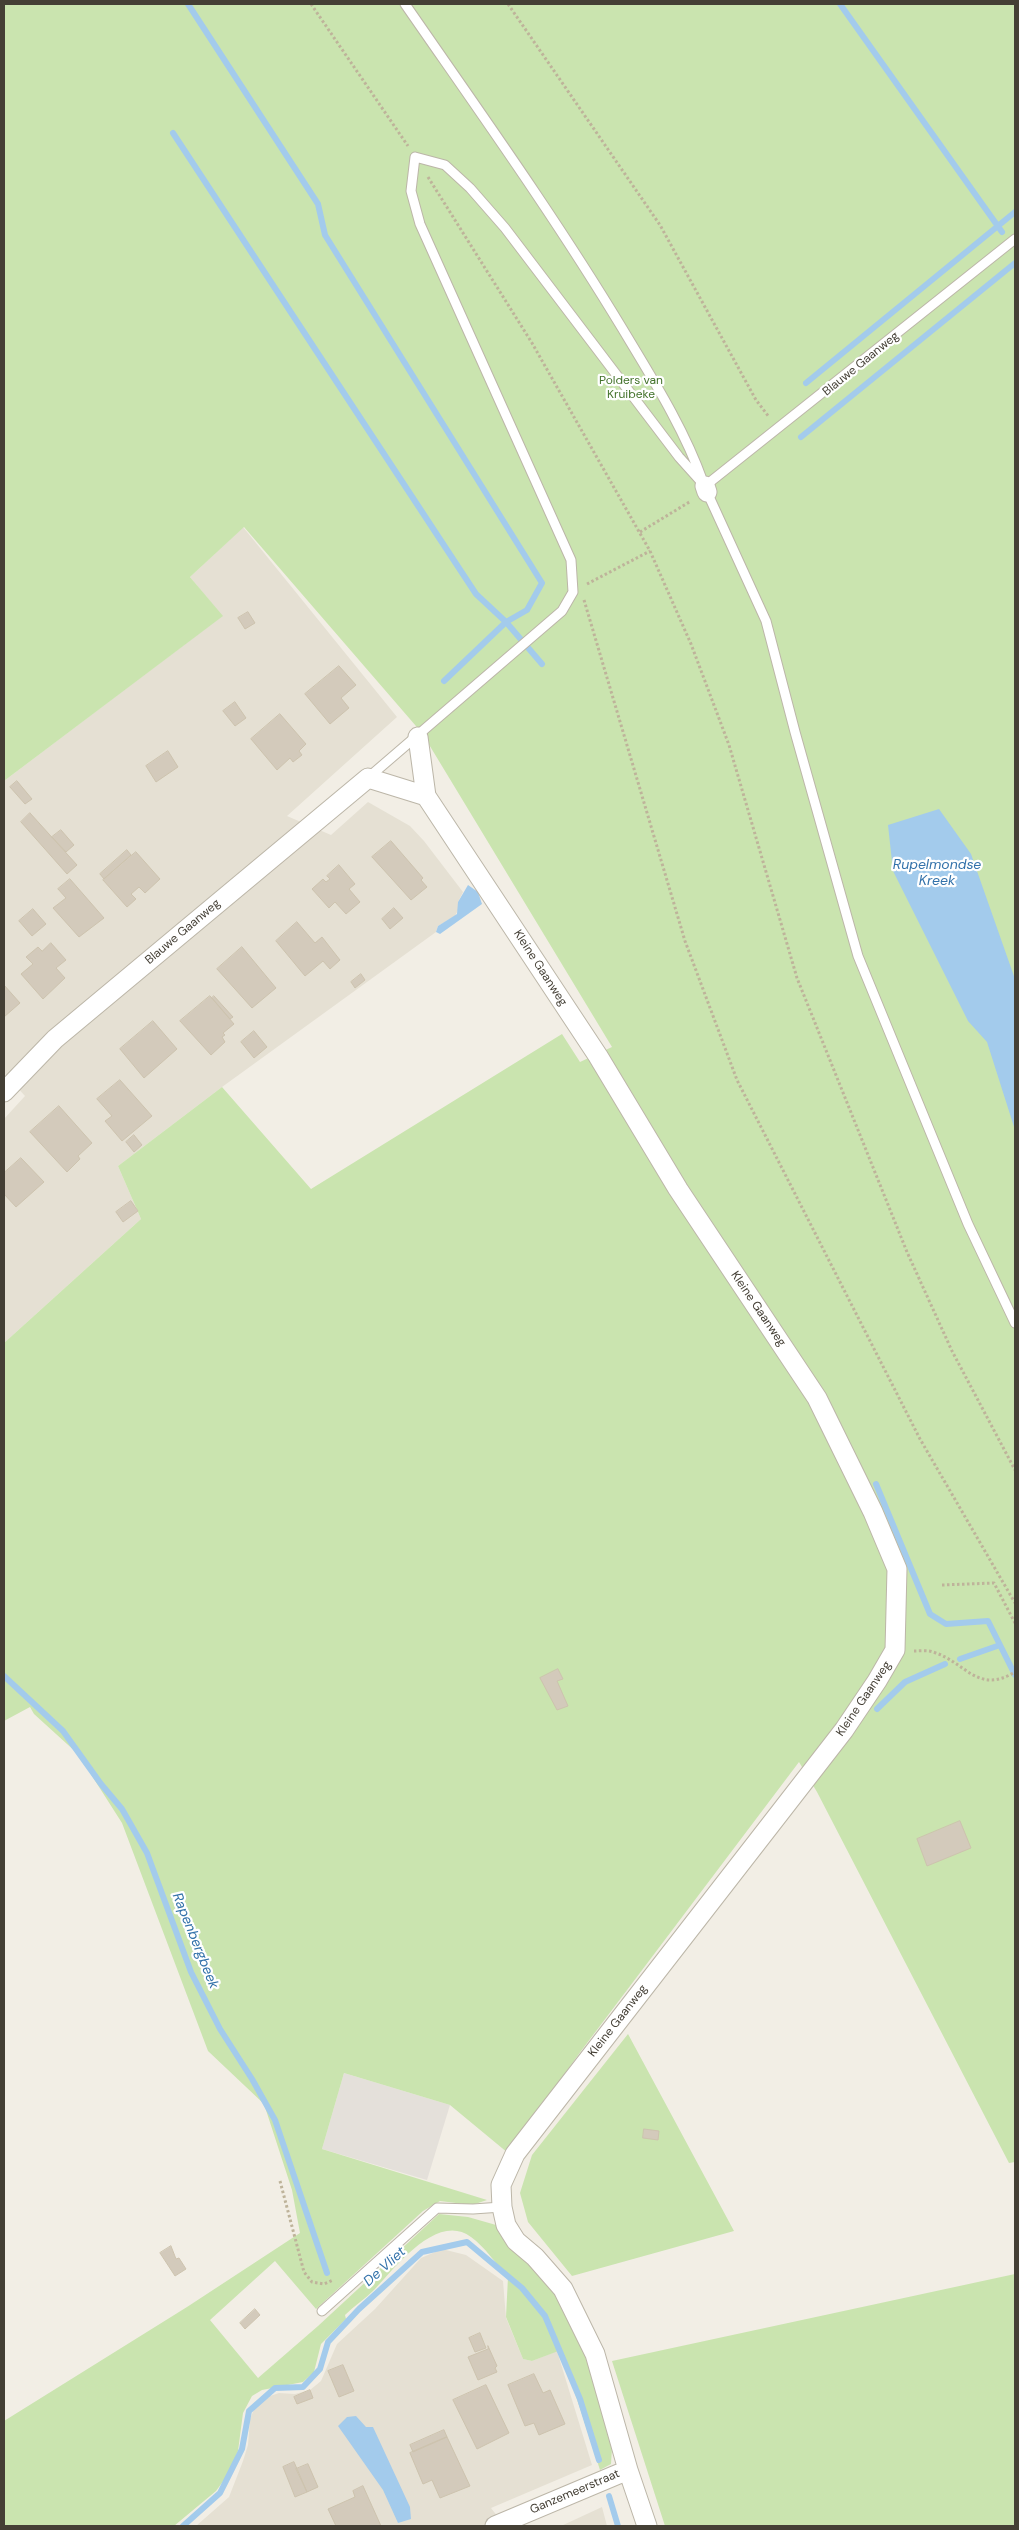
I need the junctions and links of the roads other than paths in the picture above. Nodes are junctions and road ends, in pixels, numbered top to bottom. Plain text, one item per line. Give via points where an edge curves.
1 (405, 4) edge
2 (1015, 239) edge
3 (706, 489) junction
4 (418, 737) junction
5 (368, 778) junction
6 (426, 796) junction
7 (4, 1092) edge
8 (1015, 1323) edge
9 (502, 2206) junction
10 (322, 2311) dead end
11 (628, 2470) junction
12 (495, 2526) edge
13 (646, 2526) edge

1 - 3 lane via 584,264 693,454
2 - 3 lane, Blauwe Gaanweg
3 - 4 lane via 493,215 445,165 415,157 411,192 420,224 571,560 573,592 562,611
3 - 8 lane via 766,621 858,956 968,1224
4 - 5 lane
4 - 6 street, Kleine Gaanweg
5 - 6 street
5 - 7 street, Blauwe Gaanweg via 55,1039
6 - 9 street, Kleine Gaanweg via 598,1056 678,1189 817,1398 897,1569 895,1650 844,1730 515,2154 501,2185
9 - 10 lane via 437,2208
9 - 11 street, Kleine Gaanweg via 506,2225 516,2241 563,2289 579,2320 595,2354
11 - 12 street, Ganzemeerstraat
11 - 13 street, Kleine Gaanweg

